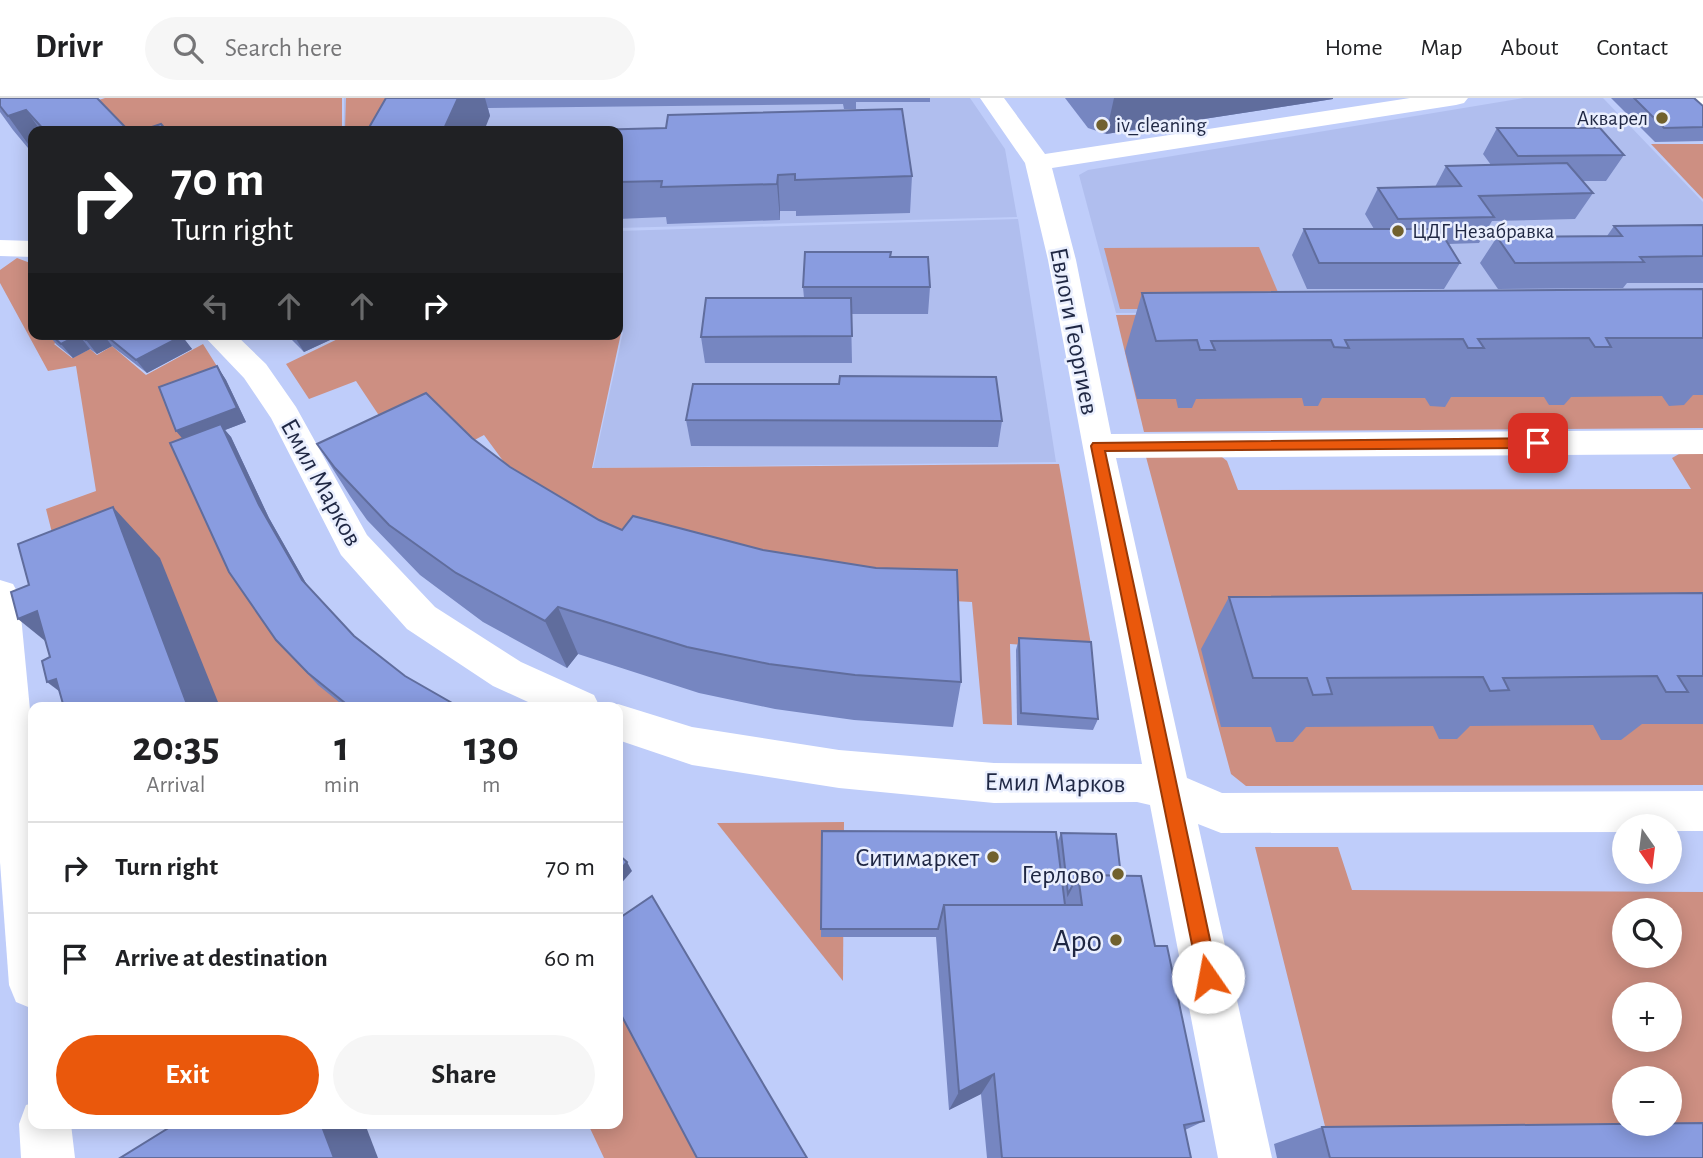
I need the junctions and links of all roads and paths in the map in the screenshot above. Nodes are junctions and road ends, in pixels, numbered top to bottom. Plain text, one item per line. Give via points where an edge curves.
1 (992, 98) edge
2 (1456, 98) edge
3 (1697, 98) edge
4 (1703, 104) edge
5 (1038, 163) junction
6 (0, 248) edge
7 (28, 249) edge
8 (223, 340) edge
9 (1703, 442) edge
10 (1097, 446) junction
11 (0, 595) edge
12 (569, 702) edge
13 (623, 724) edge
14 (1169, 791) junction
15 (1703, 811) edge
16 (28, 926) edge
17 (45, 1129) edge
18 (48, 1158) edge
19 (1245, 1158) edge

1 - 5 street, Евлоги Георгиев
2 - 5 street
3 - 4 street
5 - 10 street, Евлоги Георгиев via 1062,260
6 - 7 street
8 - 12 street, Емил Марков via 255,371 285,415 354,545 421,618 507,674
9 - 10 street
10 - 14 street, Евлоги Георгиев
11 - 16 street
13 - 14 street, Емил Марков via 692,746 839,769 994,783 1137,782
14 - 15 street, Емил Марков via 1221,813
14 - 19 street, Евлоги Георгиев
17 - 18 street

